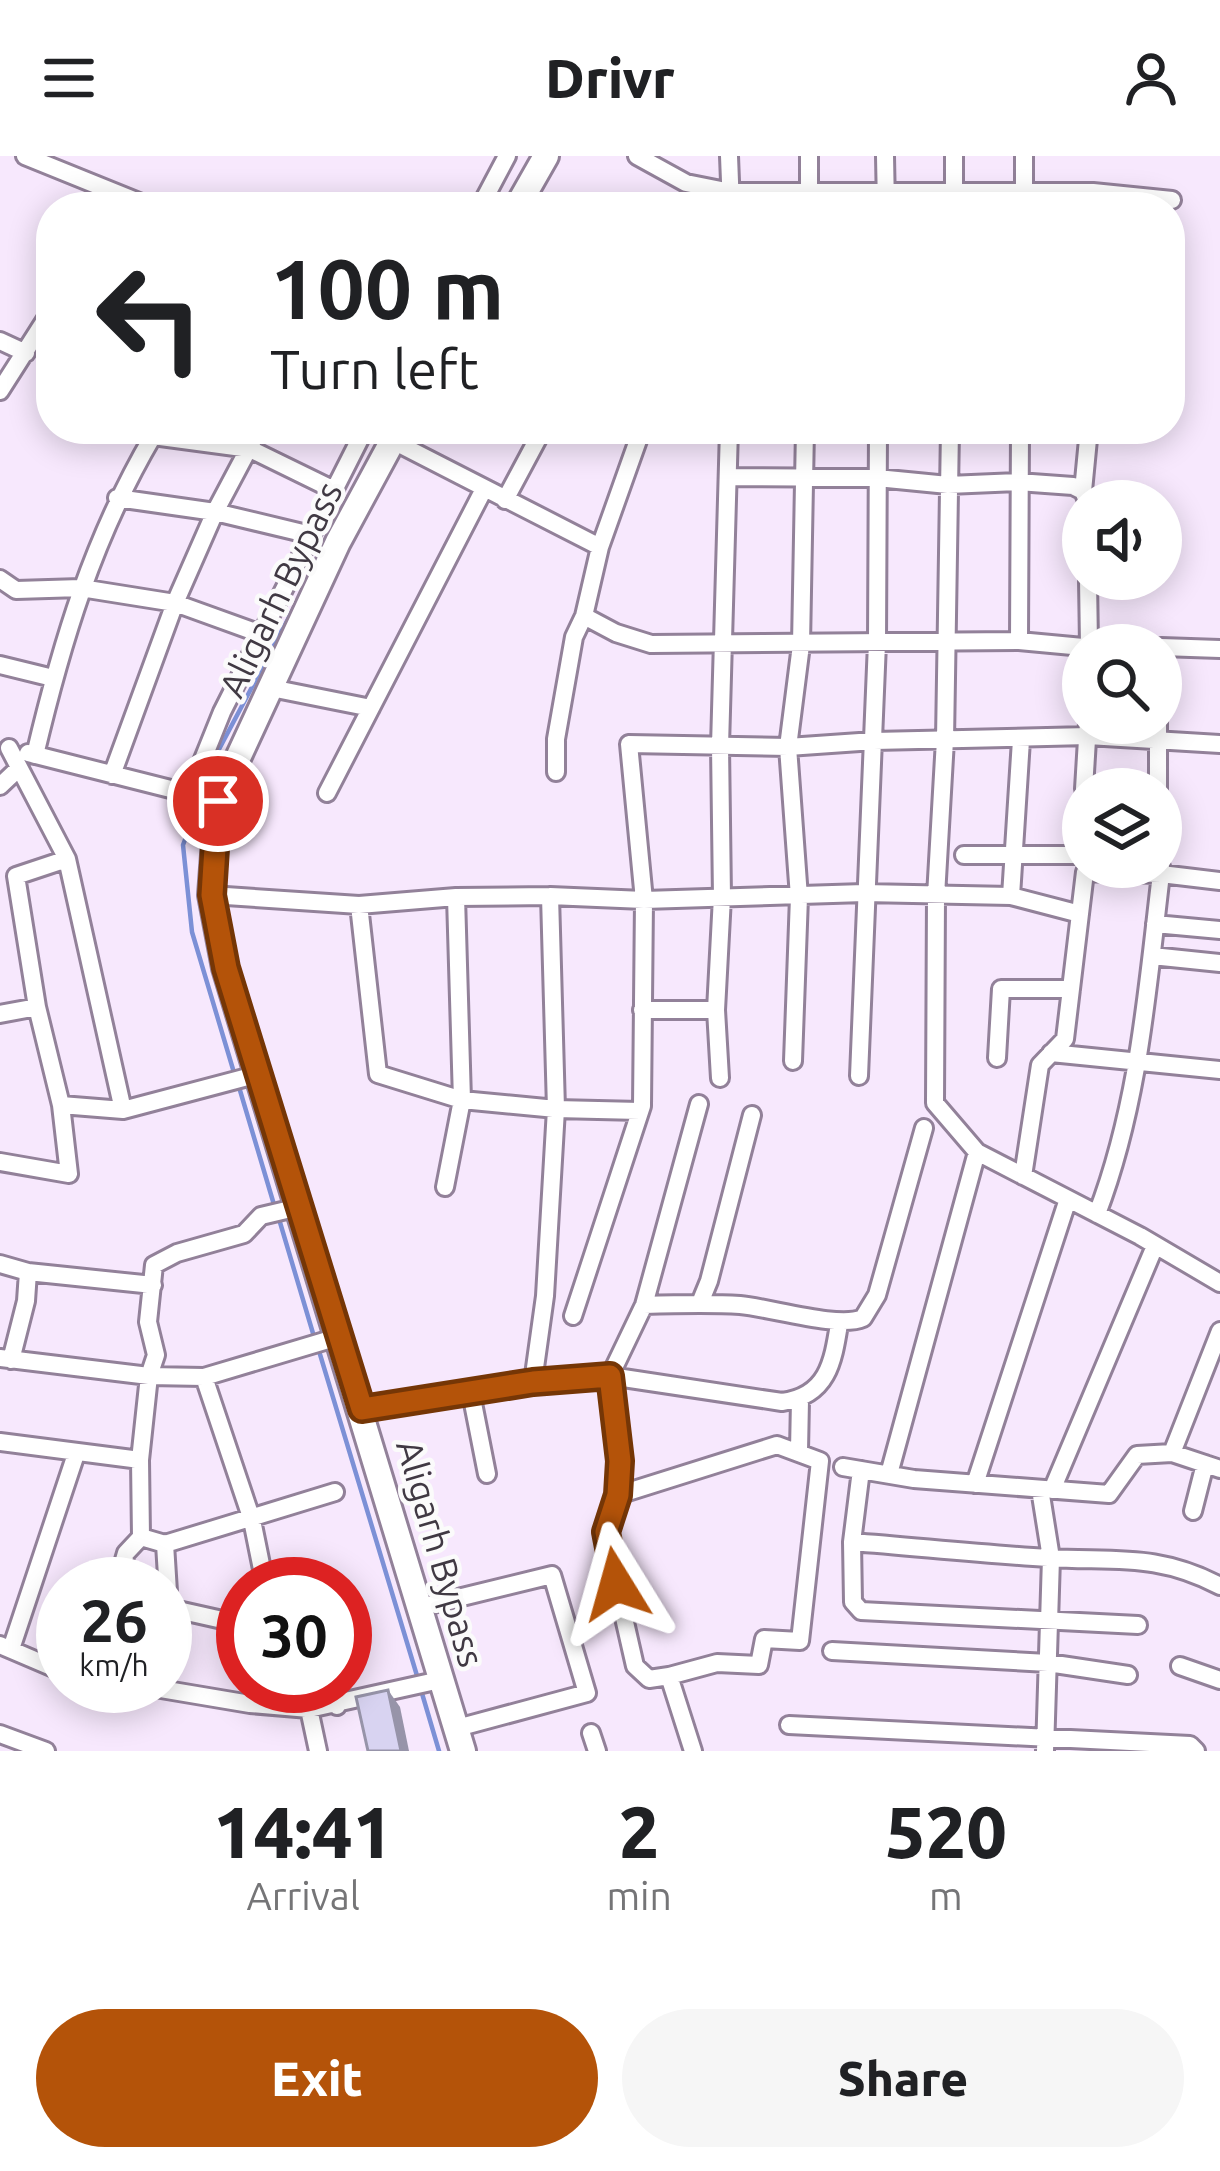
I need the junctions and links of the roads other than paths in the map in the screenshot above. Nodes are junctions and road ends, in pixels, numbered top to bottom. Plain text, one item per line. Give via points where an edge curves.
1 (25, 156) edge
2 (507, 156) edge
3 (546, 156) edge
4 (638, 156) edge
5 (729, 156) edge
6 (809, 156) edge
7 (885, 156) edge
8 (954, 156) edge
9 (1024, 156) edge
10 (114, 192) edge
11 (488, 192) edge
12 (526, 192) edge
13 (711, 192) edge
14 (731, 192) edge
15 (809, 192) edge
16 (886, 192) edge
17 (954, 192) edge
18 (1024, 192) edge
19 (36, 336) edge
20 (0, 341) edge
21 (26, 352) junction
22 (0, 392) edge
23 (148, 444) edge
24 (225, 444) edge
25 (252, 444) edge
26 (357, 444) edge
27 (391, 444) edge
28 (411, 444) edge
29 (536, 444) edge
30 (637, 444) edge
31 (730, 444) edge
32 (805, 444) edge
33 (878, 444) edge
34 (949, 444) edge
35 (1019, 444) edge
36 (1088, 444) edge
37 (250, 449) junction
38 (731, 477) junction
39 (877, 478) junction
40 (804, 479) junction
41 (1086, 480) edge
42 (1018, 482) junction
43 (948, 485) junction
44 (1062, 485) edge
45 (484, 489) junction
46 (334, 490) junction
47 (117, 498) junction
48 (505, 500) junction
49 (215, 512) junction
50 (311, 536) junction
51 (600, 547) junction
52 (0, 579) edge
53 (80, 588) junction
54 (175, 603) junction
55 (584, 616) junction
56 (261, 634) junction
57 (948, 641) junction
58 (1019, 641) junction
59 (877, 643) junction
60 (725, 644) junction
61 (1062, 644) edge
62 (801, 645) junction
63 (1182, 648) edge
64 (1220, 649) edge
65 (0, 665) edge
66 (53, 678) junction
67 (271, 688) junction
68 (371, 708) junction
69 (1062, 733) edge
70 (1182, 737) edge
71 (945, 740) junction
72 (1021, 740) junction
73 (874, 741) junction
74 (1220, 744) edge
75 (4, 745) edge
76 (720, 746) junction
77 (788, 747) junction
78 (35, 755) junction
79 (19, 768) junction
80 (556, 772) dead end
81 (112, 775) junction
82 (0, 786) edge
83 (327, 793) dead end
84 (203, 797) junction
85 (1016, 854) junction
86 (964, 855) dead end
87 (67, 859) junction
88 (1062, 862) edge
89 (1182, 875) edge
90 (1220, 881) edge
91 (1082, 888) edge
92 (1159, 888) edge
93 (864, 893) junction
94 (212, 895) junction
95 (550, 896) junction
96 (936, 896) junction
97 (1011, 896) junction
98 (456, 897) junction
99 (722, 897) junction
100 (799, 897) junction
101 (644, 900) junction
102 (358, 905) junction
103 (1080, 914) junction
104 (1155, 924) junction
105 (1220, 931) edge
106 (1152, 956) junction
107 (1220, 963) edge
108 (1071, 989) junction
109 (37, 1007) junction
110 (642, 1010) junction
111 (716, 1010) junction
112 (0, 1013) edge
113 (1068, 1047) junction
114 (997, 1058) dead end
115 (793, 1061) dead end
116 (1140, 1062) junction
117 (1220, 1070) edge
118 (254, 1076) junction
119 (859, 1076) dead end
120 (721, 1078) dead end
121 (462, 1100) junction
122 (699, 1104) dead end
123 (61, 1105) junction
124 (556, 1109) junction
125 (123, 1110) junction
126 (640, 1111) junction
127 (752, 1115) dead end
128 (924, 1128) dead end
129 (977, 1152) junction
130 (0, 1162) edge
131 (1023, 1176) junction
132 (445, 1187) dead end
133 (1069, 1199) junction
134 (295, 1208) junction
135 (1097, 1214) junction
136 (1155, 1246) junction
137 (0, 1264) edge
138 (28, 1272) junction
139 (1220, 1283) edge
140 (152, 1285) junction
141 (700, 1303) junction
142 (644, 1305) junction
143 (573, 1316) dead end
144 (839, 1324) junction
145 (1220, 1331) edge
146 (325, 1340) junction
147 (6, 1359) edge
148 (149, 1376) junction
149 (610, 1376) junction
150 (204, 1377) junction
151 (533, 1382) junction
152 (1198, 1388) junction
153 (471, 1393) junction
154 (1220, 1395) edge
155 (800, 1400) junction
156 (362, 1409) junction
157 (0, 1442) edge
158 (799, 1451) junction
159 (76, 1454) junction
160 (1172, 1454) junction
161 (140, 1460) junction
162 (1212, 1467) edge
163 (488, 1474) dead end
164 (889, 1474) junction
165 (975, 1484) junction
166 (1046, 1489) junction
167 (335, 1492) dead end
168 (618, 1495) junction
169 (1193, 1511) dead end
170 (252, 1520) junction
171 (141, 1537) junction
172 (852, 1542) junction
173 (165, 1544) junction
174 (125, 1557) edge
175 (260, 1557) edge
176 (1051, 1558) junction
177 (1220, 1586) edge
178 (422, 1607) junction
179 (216, 1619) edge
180 (1048, 1622) junction
181 (1138, 1625) dead end
182 (6, 1647) edge
183 (832, 1651) dead end
184 (36, 1660) edge
185 (1048, 1663) junction
186 (1180, 1666) dead end
187 (669, 1676) junction
188 (1128, 1676) dead end
189 (1220, 1680) edge
190 (426, 1684) junction
191 (372, 1697) edge
192 (310, 1713) edge
193 (789, 1725) dead end
194 (591, 1732) dead end
195 (0, 1734) edge
196 (460, 1740) edge
197 (1046, 1744) edge
198 (1144, 1748) edge
199 (46, 1751) edge
200 (318, 1751) edge
201 (597, 1751) edge
202 (692, 1751) edge
203 (1196, 1751) edge

1 - 10 street
2 - 11 street
3 - 12 highway
4 - 13 street
5 - 14 street
6 - 15 street
7 - 16 street
8 - 17 street
9 - 18 street
19 - 21 street
20 - 21 street
21 - 22 street
23 - 47 street
24 - 37 street
25 - 37 street
26 - 46 street
27 - 67 highway, Aligarh Bypass
28 - 45 street
29 - 48 street
30 - 51 street
31 - 38 street
32 - 40 street
33 - 39 street
34 - 43 street
35 - 42 street
36 - 41 street
37 - 46 street
37 - 49 street
38 - 40 street
38 - 60 street
39 - 40 street
39 - 43 street
39 - 59 street
40 - 62 street
42 - 43 street
42 - 44 street
42 - 58 street
43 - 57 street
45 - 48 street
45 - 68 street
46 - 50 street
47 - 49 street
47 - 53 street
48 - 51 street
49 - 50 street
49 - 54 street
50 - 56 street
51 - 55 street
52 - 53 street via 16,590
53 - 54 street
53 - 66 street
54 - 56 street
54 - 81 street
55 - 60 street via 651,644
55 - 80 street via 574,637
56 - 84 street via 222,712
57 - 58 street
57 - 59 street
57 - 71 street
58 - 61 street
59 - 62 street
59 - 73 street
60 - 62 street
60 - 76 street
62 - 77 street
63 - 64 street
65 - 66 street
66 - 78 street
67 - 68 street
67 - 84 highway, Aligarh Bypass
68 - 83 street
69 - 72 street
70 - 74 street
71 - 72 street
71 - 73 street
71 - 96 street
72 - 85 street
73 - 77 street
73 - 93 street
75 - 78 street
75 - 79 street
76 - 77 street
76 - 99 street
76 - 101 street via 629,744
77 - 100 street
78 - 81 street
79 - 82 street
79 - 87 street
81 - 84 street
84 - 94 highway, Aligarh Bypass
85 - 86 street
85 - 88 street
85 - 97 street
87 - 109 street via 16,876
87 - 125 street
89 - 90 street
91 - 103 street
92 - 104 street
93 - 96 street
93 - 100 street
93 - 119 street
94 - 102 street
94 - 118 highway, Aligarh Bypass
95 - 98 street
95 - 101 street
95 - 124 street
96 - 97 street
96 - 129 street via 935,1103
97 - 103 street
98 - 102 street
98 - 121 street
99 - 100 street
99 - 101 street
99 - 111 street
100 - 115 street
101 - 110 street
102 - 121 street via 378,1074
103 - 108 street
104 - 105 street
104 - 106 street
106 - 107 street
106 - 116 street
108 - 113 street
108 - 114 street via 1001,989
109 - 112 street
109 - 123 street
110 - 111 street
110 - 126 street
111 - 120 street
113 - 116 street
113 - 131 street via 1040,1065
116 - 117 street
116 - 135 street
118 - 125 street
118 - 134 highway, Aligarh Bypass
121 - 124 street
121 - 132 street
122 - 142 street
123 - 125 street
123 - 130 street via 69,1174
124 - 126 street
124 - 151 street
126 - 143 street
127 - 141 street
128 - 144 street via 877,1295 863,1318
129 - 131 street
129 - 164 street
131 - 133 street
133 - 135 street
133 - 165 street
134 - 140 street via 163,1260 154,1265
134 - 146 highway, Aligarh Bypass
135 - 136 street
136 - 139 street
136 - 166 street
137 - 138 street
138 - 140 street
138 - 147 street
140 - 148 street via 148,1322 156,1355
141 - 142 street
141 - 144 street
142 - 149 street
144 - 155 street via 824,1382
145 - 152 street
146 - 150 street
146 - 156 highway, Aligarh Bypass
147 - 148 street
148 - 150 street
148 - 161 street
149 - 151 street
149 - 155 street
149 - 168 street
150 - 170 street
151 - 153 street
152 - 154 street
152 - 160 street
153 - 156 street
153 - 163 street
155 - 158 street
156 - 178 highway, Aligarh Bypass
157 - 159 street
158 - 168 street via 777,1445
158 - 187 street via 820,1461 800,1641 764,1639 759,1665 717,1663
159 - 161 street
159 - 182 street
160 - 162 street
160 - 166 street via 1137,1455 1109,1494
161 - 171 street
162 - 169 street
164 - 165 street
164 - 172 street via 852,1469
165 - 166 street
166 - 176 street
167 - 170 street
168 - 187 street via 606,1532 635,1666 649,1679
170 - 173 street
170 - 175 street
171 - 173 street
171 - 174 street
172 - 176 street
172 - 180 street via 853,1603 861,1611
173 - 179 street via 169,1608
176 - 177 street via 1186,1568
176 - 180 street
178 - 190 highway, Aligarh Bypass
178 - 196 street via 552,1575 587,1693
180 - 181 street
180 - 185 street
182 - 184 street
183 - 185 street
185 - 188 street
185 - 197 street
186 - 189 street
187 - 202 street
190 - 191 street
190 - 196 highway, Aligarh Bypass
192 - 200 street
193 - 197 street
194 - 201 street
195 - 199 street
197 - 198 street
198 - 203 street

